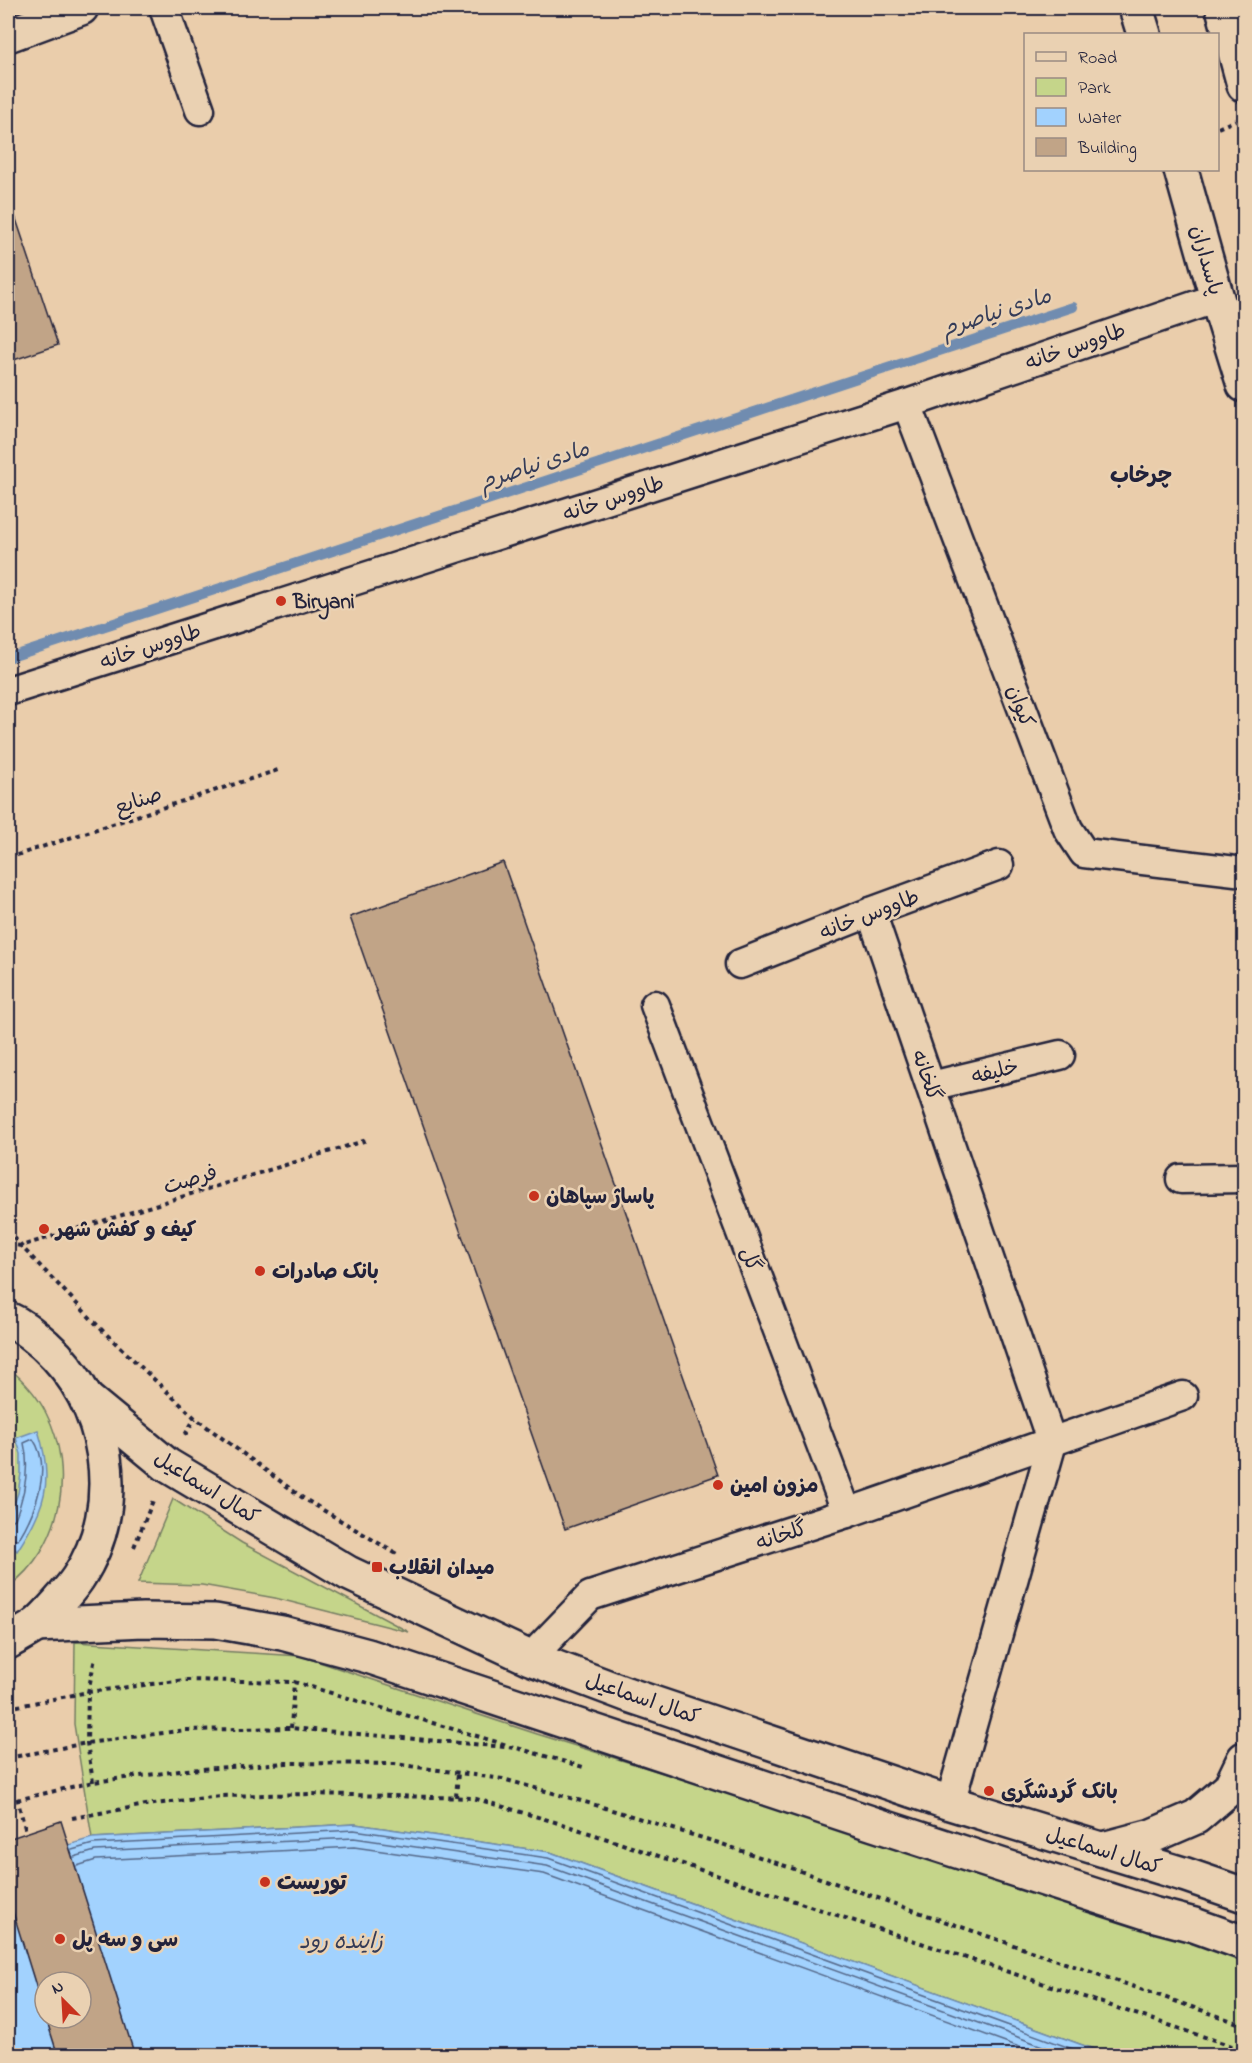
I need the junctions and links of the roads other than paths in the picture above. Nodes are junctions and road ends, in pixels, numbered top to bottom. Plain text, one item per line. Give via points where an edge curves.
1 (81, 8) edge
2 (164, 8) edge
3 (1136, 8) edge
4 (1223, 8) edge
5 (1144, 33) edge
6 (8, 35) edge
7 (1245, 85) edge
8 (201, 110) dead end
9 (1181, 171) edge
10 (1217, 298) junction
11 (1245, 385) edge
12 (907, 404) junction
13 (8, 691) edge
14 (999, 865) dead end
15 (1245, 872) edge
16 (871, 912) junction
17 (740, 964) dead end
18 (655, 1005) dead end
19 (1060, 1055) dead end
20 (931, 1086) junction
21 (1245, 1178) edge
22 (1181, 1179) dead end
23 (8, 1319) edge
24 (1183, 1396) dead end
25 (88, 1400) junction
26 (1052, 1443) junction
27 (847, 1513) junction
28 (36, 1625) junction
29 (8, 1642) edge
30 (530, 1658) junction
31 (1245, 1759) edge
32 (950, 1803) junction
33 (1103, 1849) junction
34 (1243, 1886) edge
35 (1239, 1941) edge

1 - 6 main road
2 - 8 street
3 - 5 main road
4 - 7 main road
9 - 10 main road, پاسداران
10 - 11 main road, پاسداران
10 - 12 street, طاووس خانه
12 - 13 street, طاووس خانه
12 - 15 street, کیوان via 1068,829 1084,853
14 - 16 street, طاووس خانه
16 - 17 street, طاووس خانه
16 - 20 street, گلخانه
18 - 27 street, گل
19 - 20 street, خلیفه
20 - 26 street, گلخانه
21 - 22 street
23 - 25 main road via 59,1357
24 - 26 street, گلخانه
25 - 28 main road via 106,1460 102,1522 78,1578
25 - 30 main road, کمال اسماعیل via 167,1465 348,1573
26 - 27 street, گلخانه
26 - 32 street
27 - 30 street, گلخانه via 590,1596
28 - 29 main road
28 - 35 main road via 215,1621 282,1633 368,1656
30 - 32 main road, کمال اسماعیل
31 - 33 main road via 1230,1788 1196,1817 1152,1836
32 - 33 main road, کمال اسماعیل
33 - 34 main road, کمال اسماعیل via 1186,1875
34 - 35 main road

